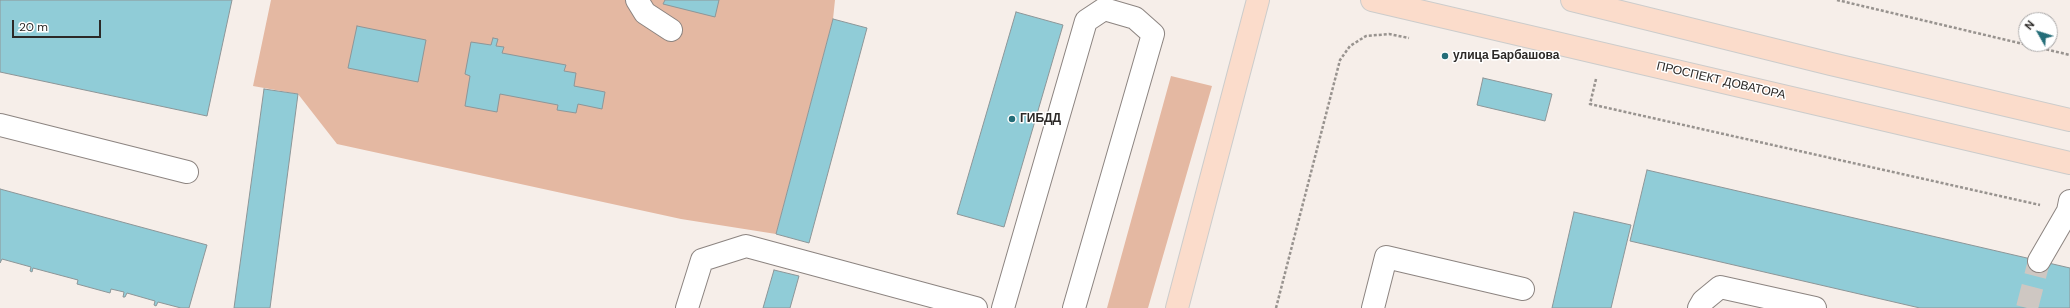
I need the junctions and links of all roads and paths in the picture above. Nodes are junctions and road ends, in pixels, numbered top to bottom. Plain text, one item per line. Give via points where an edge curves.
1 (637, 0) edge
2 (1258, 0) edge
3 (1372, 0) edge
4 (1572, 0) edge
5 (1837, 0) edge
6 (671, 30) dead end
7 (1412, 39) dead end
8 (2070, 54) edge
9 (1589, 76) dead end
10 (2070, 120) edge
11 (0, 125) edge
12 (2070, 163) edge
13 (187, 172) dead end
14 (2069, 206) edge
15 (2039, 261) tunnel mouth
16 (1523, 289) dead end
17 (688, 308) edge
18 (976, 308) edge
19 (1003, 308) edge
20 (1074, 308) edge
21 (1176, 308) edge
22 (1276, 308) edge
23 (1373, 308) edge
24 (1699, 308) edge
25 (1814, 308) edge

1 - 6 street via 645,13
2 - 21 main road
3 - 12 main road, ПРОСПЕКТ ДОВАТОРА
4 - 10 main road
5 - 8 path
7 - 22 path via 1389,34 1366,36 1350,46 1340,60
9 - 14 path via 1596,78 1590,104
11 - 13 street
14 - 15 street
16 - 23 street via 1386,257
17 - 18 street via 702,260 746,246
19 - 20 street via 1086,21 1104,9 1135,18 1153,34
24 - 25 street via 1720,286

